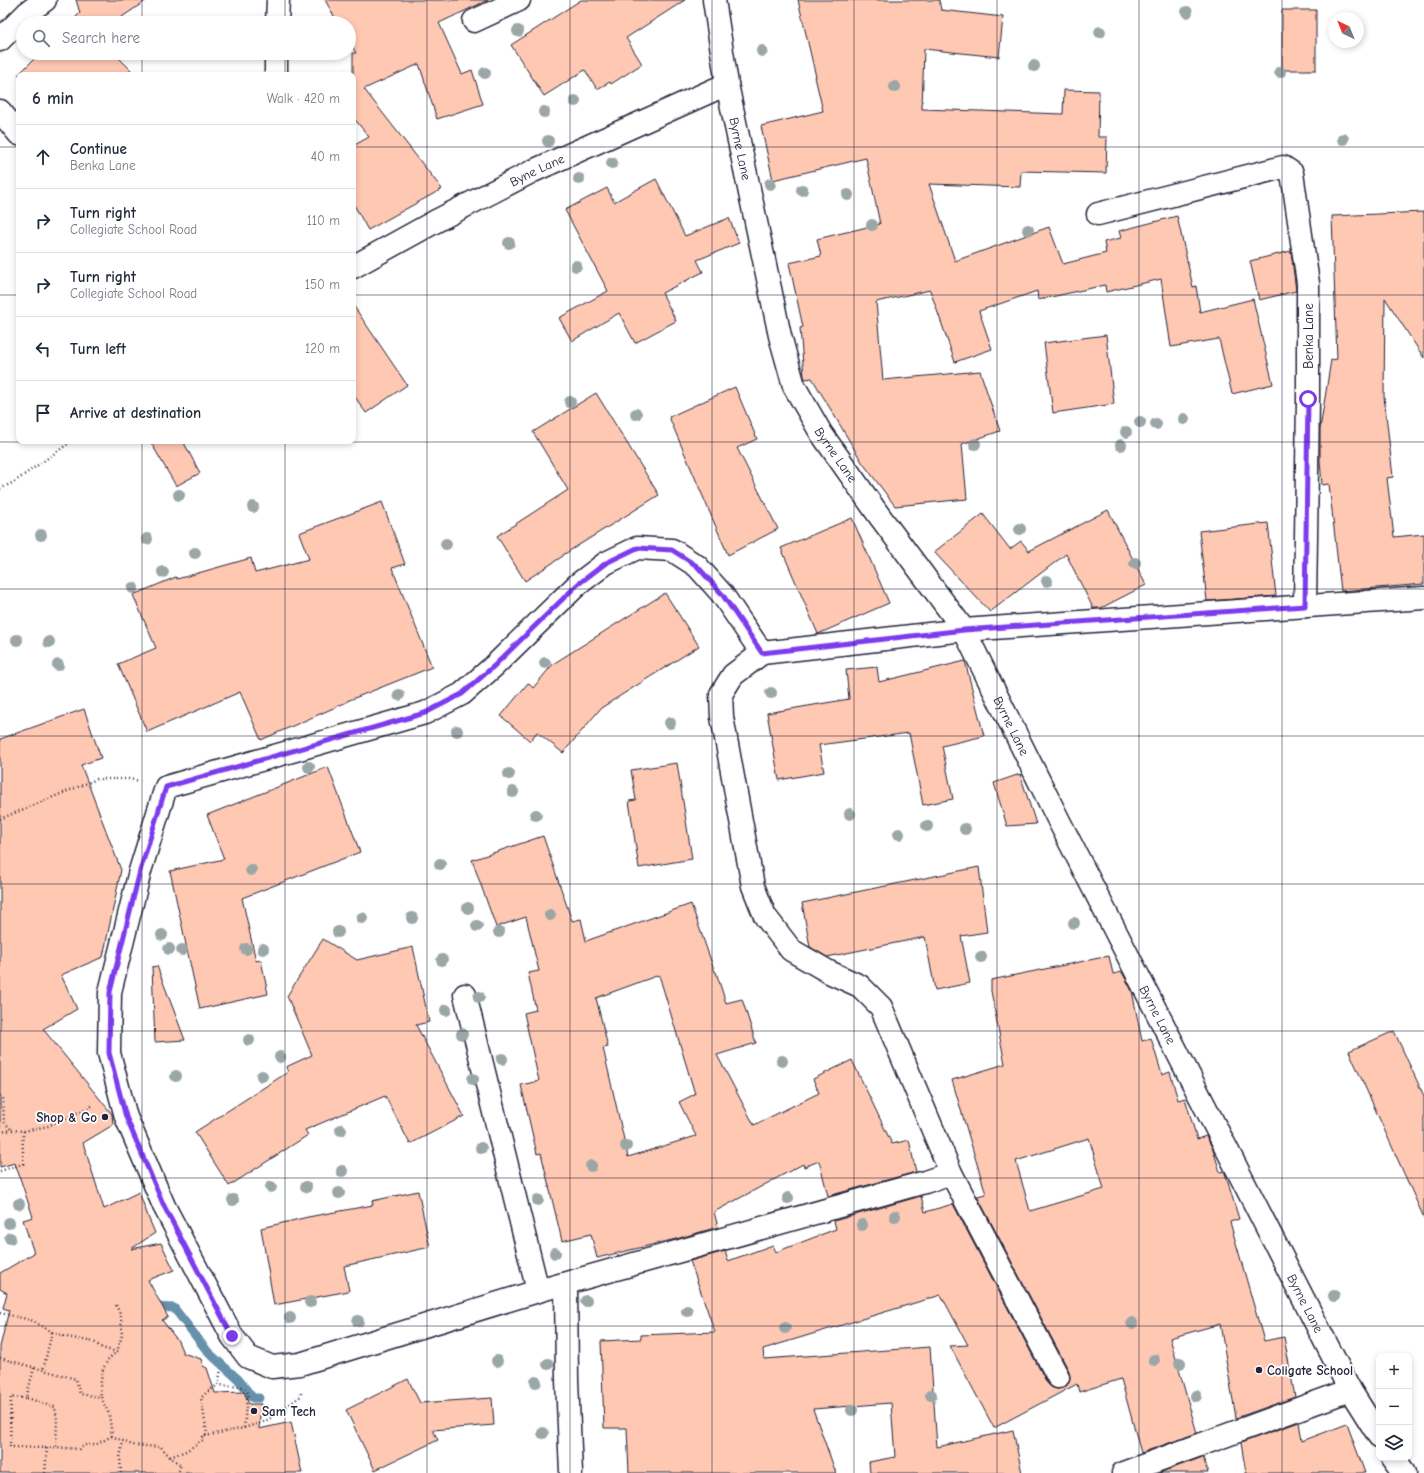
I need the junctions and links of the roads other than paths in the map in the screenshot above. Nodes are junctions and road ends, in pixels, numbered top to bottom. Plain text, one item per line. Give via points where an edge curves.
1 (45, 0) edge
2 (278, 0) edge
3 (519, 0) edge
4 (714, 0) edge
5 (24, 16) edge
6 (277, 16) edge
7 (474, 21) dead end
8 (16, 24) edge
9 (0, 40) edge
10 (276, 60) edge
11 (276, 72) edge
12 (727, 84) junction
13 (0, 111) edge
14 (16, 130) edge
15 (1098, 214) dead end
16 (356, 265) edge
17 (1424, 598) edge
18 (1305, 606) junction
19 (964, 630) junction
20 (762, 653) junction
21 (465, 995) dead end
22 (951, 1173) junction
23 (566, 1284) junction
24 (538, 1291) junction
25 (1058, 1377) dead end
26 (1350, 1390) junction
27 (1376, 1431) edge
28 (1395, 1461) edge
29 (571, 1473) edge
30 (1122, 1473) edge
31 (1404, 1473) edge

1 - 5 street
2 - 6 street
3 - 7 street
4 - 12 street, Byrne Lane
8 - 9 street
10 - 11 street
12 - 16 street, Byne Lane via 533,171
12 - 19 street, Byrne Lane via 780,336 794,386 821,433
13 - 14 street
15 - 18 street, Benka Lane via 1283,167 1292,173 1308,283
17 - 18 street
18 - 19 street
19 - 20 street
19 - 26 street, Byrne Lane via 1058,821
20 - 22 street via 734,675 721,694 722,717 752,886 765,916 791,950 860,986 880,1007
20 - 24 street via 722,594 697,566 672,550 637,548 606,563 577,585 462,694 425,713 166,787 140,871 110,992 109,1053 126,1117 164,1206 232,1336 248,1357 272,1367 300,1364
21 - 24 street
22 - 23 street
22 - 25 street
23 - 24 street
23 - 29 street
26 - 27 street, Byrne Lane
26 - 30 street
28 - 31 street

